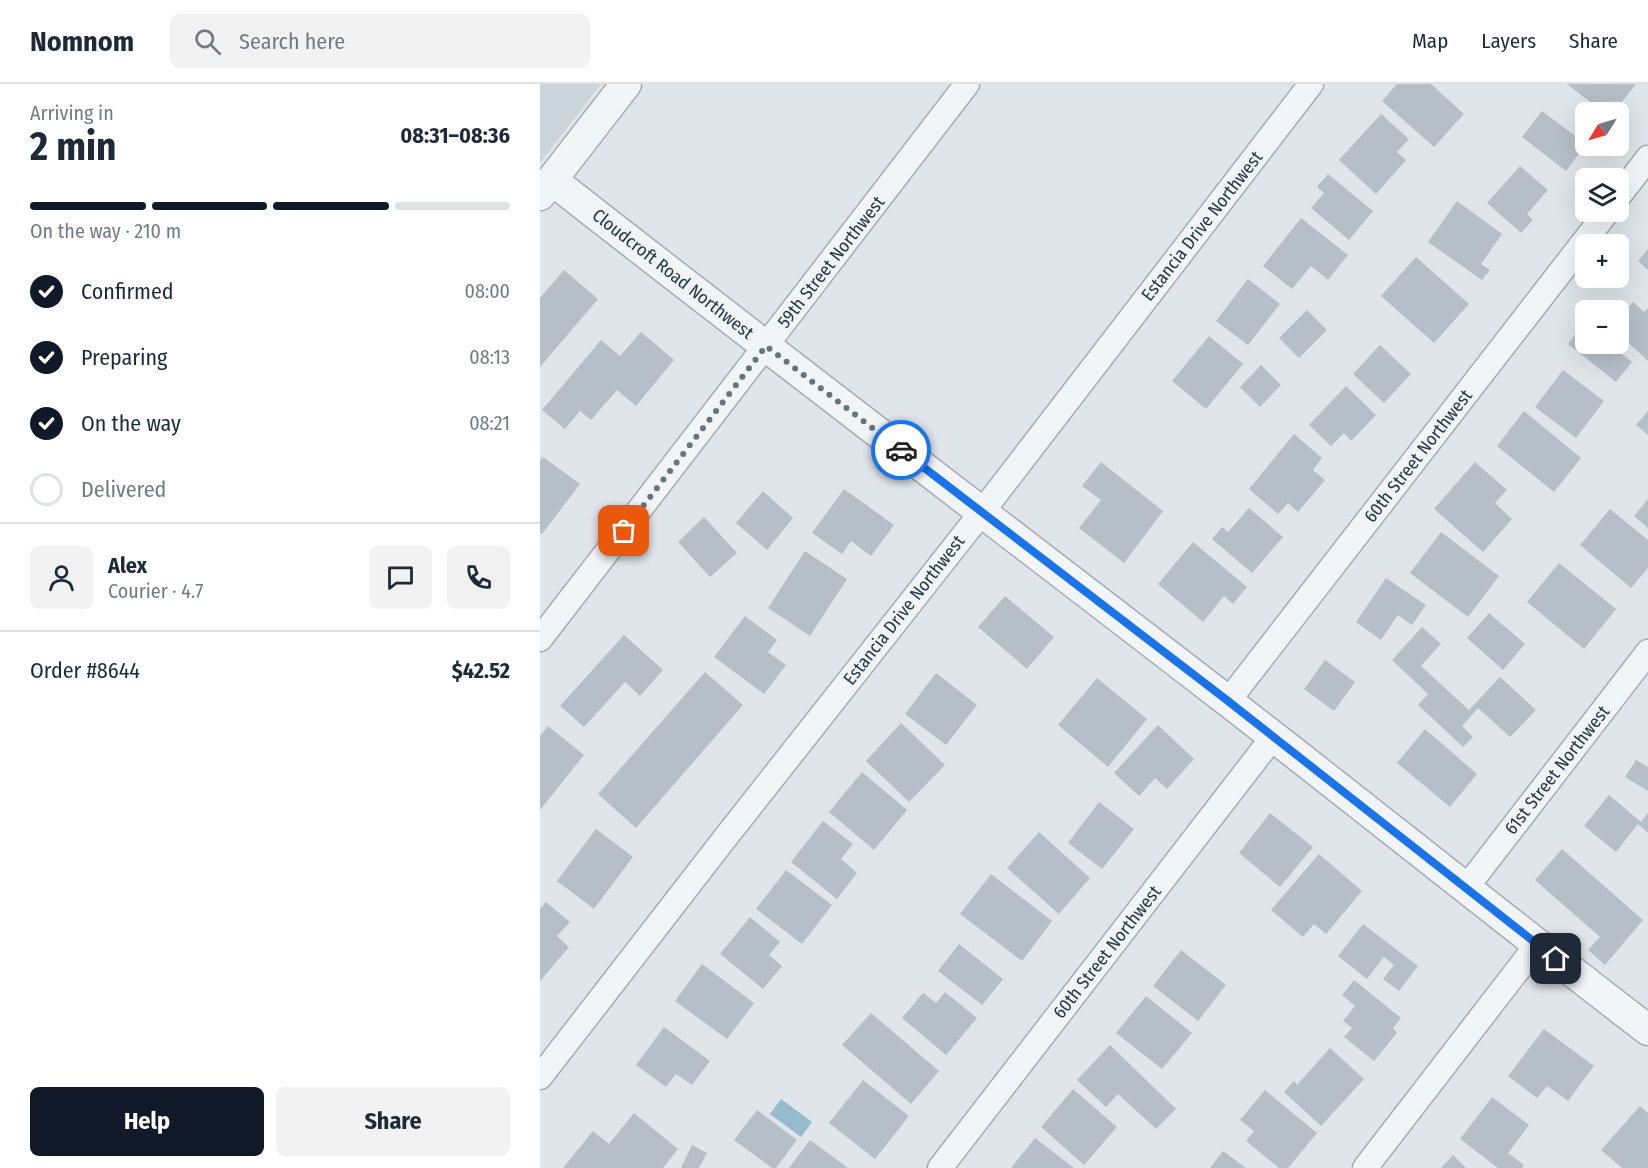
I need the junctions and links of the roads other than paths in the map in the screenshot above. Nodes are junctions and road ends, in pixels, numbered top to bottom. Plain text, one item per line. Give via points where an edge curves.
1 (626, 84) edge
2 (967, 84) edge
3 (1311, 84) edge
4 (1648, 158) edge
5 (1629, 182) edge
6 (546, 187) edge
7 (1599, 222) edge
8 (766, 346) junction
9 (982, 512) junction
10 (540, 639) edge
11 (1648, 652) edge
12 (1228, 701) junction
13 (1273, 737) junction
14 (1466, 888) junction
15 (1537, 945) junction
16 (1648, 1030) edge
17 (540, 1077) edge
18 (940, 1168) edge
19 (1365, 1168) edge

1 - 6 street
2 - 8 street, 59th Street Northwest
3 - 9 street, Estancia Drive Northwest
4 - 5 street
6 - 8 street, Cloudcroft Road Northwest
7 - 12 street, 60th Street Northwest
8 - 9 street, Cloudcroft Road Northwest
8 - 10 street, 59th Street Northwest
9 - 12 street, Cloudcroft Road Northwest
9 - 17 street, Estancia Drive Northwest
11 - 14 street, 61st Street Northwest
12 - 13 street, Cloudcroft Road Northwest
13 - 14 street, Cloudcroft Road Northwest
13 - 18 street, 60th Street Northwest
14 - 15 street, Cloudcroft Road Northwest
15 - 16 street, Cloudcroft Road Northwest
15 - 19 street

